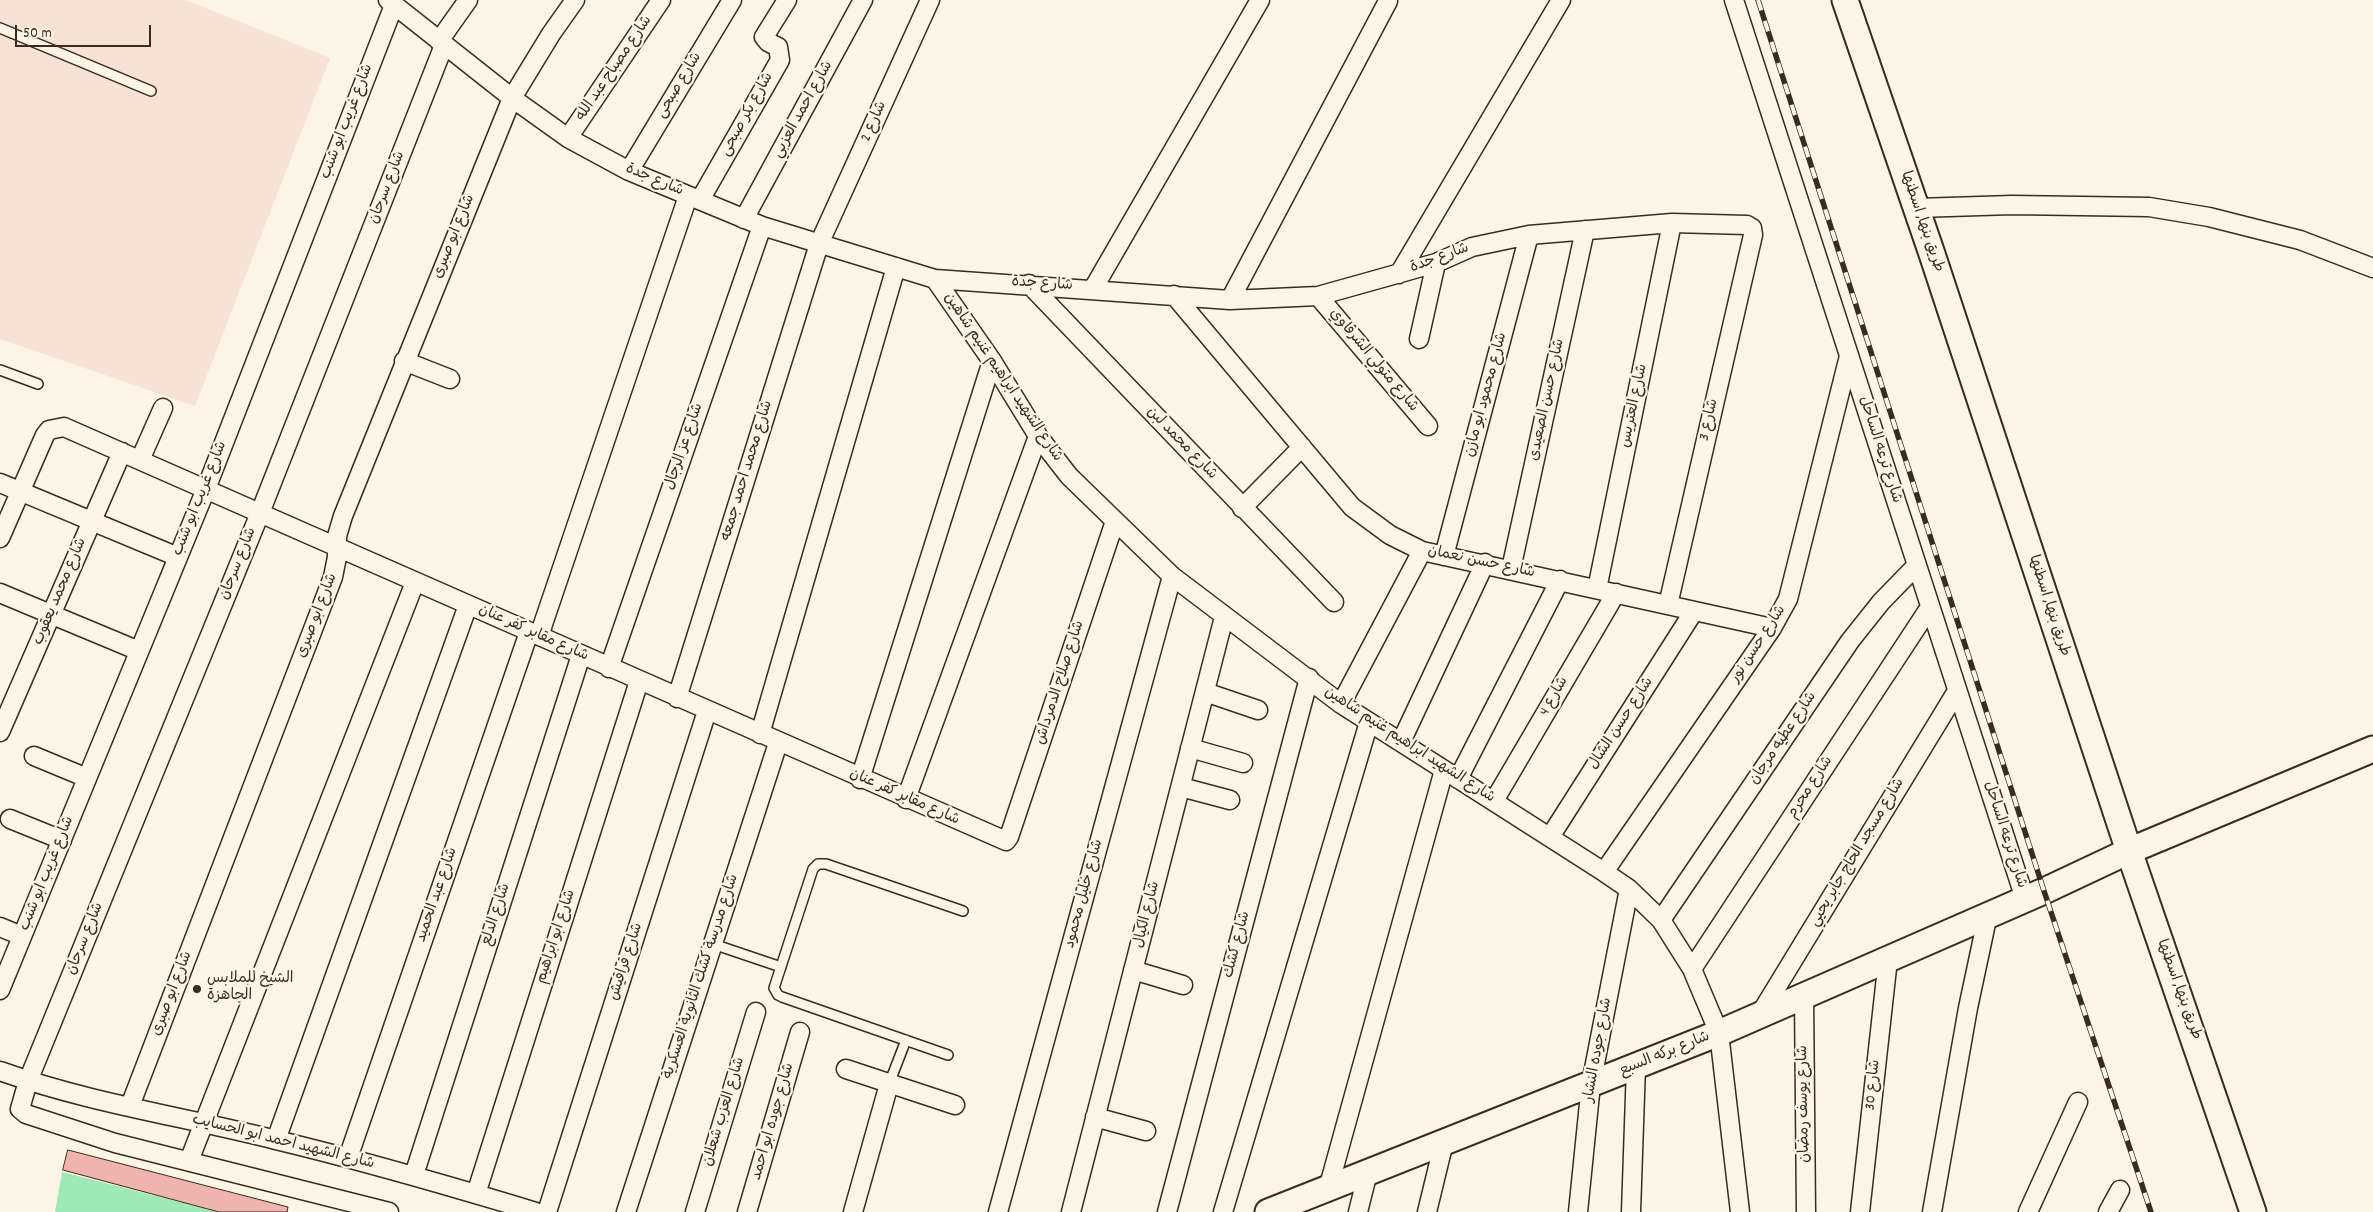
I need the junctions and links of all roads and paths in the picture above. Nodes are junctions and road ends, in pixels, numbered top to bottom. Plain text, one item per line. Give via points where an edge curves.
1 (468, 0) edge
2 (575, 0) edge
3 (661, 0) edge
4 (732, 0) edge
5 (787, 0) edge
6 (863, 0) edge
7 (930, 0) edge
8 (1260, 0) edge
9 (1561, 0) edge
10 (1734, 0) edge
11 (1845, 0) edge
12 (1388, 1) dead end
13 (391, 2) edge
14 (0, 28) edge
15 (442, 43) junction
16 (150, 91) dead end
17 (512, 98) junction
18 (568, 138) junction
19 (629, 171) junction
20 (694, 198) junction
21 (1917, 208) junction
22 (744, 219) junction
23 (1672, 223) junction
24 (762, 226) junction
25 (1585, 230) junction
26 (1529, 235) junction
27 (1753, 235) joint
28 (819, 244) junction
29 (1436, 263) junction
30 (896, 267) junction
31 (2373, 268) edge
32 (1399, 274) junction
33 (935, 279) junction
34 (1029, 284) junction
35 (1094, 289) junction
36 (1174, 295) junction
37 (1318, 296) junction
38 (1230, 300) junction
39 (1418, 339) dead end
40 (1849, 356) junction
41 (992, 361) junction
42 (404, 362) junction
43 (0, 370) edge
44 (450, 379) dead end
45 (38, 384) dead end
46 (163, 408) dead end
47 (1428, 426) dead end
48 (1038, 436) junction
49 (1302, 447) junction
50 (122, 452) junction
51 (140, 460) junction
52 (0, 483) edge
53 (206, 489) junction
54 (21, 490) junction
55 (1242, 508) junction
56 (260, 513) junction
57 (92, 520) junction
58 (1115, 521) junction
59 (0, 538) edge
60 (337, 547) junction
61 (1422, 551) junction
62 (1444, 556) junction
63 (178, 558) junction
64 (1485, 563) junction
65 (1917, 565) junction
66 (1511, 569) junction
67 (1172, 576) junction
68 (1560, 580) junction
69 (415, 582) junction
70 (1597, 589) junction
71 (0, 593) edge
72 (1616, 593) junction
73 (1334, 602) dead end
74 (468, 605) junction
75 (1668, 605) junction
76 (1930, 608) junction
77 (1694, 611) junction
78 (51, 614) junction
79 (1224, 617) junction
80 (1772, 628) junction
81 (534, 634) junction
82 (139, 651) junction
83 (581, 655) junction
84 (609, 668) junction
85 (1309, 678) junction
86 (639, 681) junction
87 (1957, 691) junction
88 (1205, 692) junction
89 (677, 698) junction
90 (1342, 704) junction
91 (1258, 710) dead end
92 (707, 711) junction
93 (1369, 722) junction
94 (0, 732) edge
95 (760, 734) junction
96 (1401, 742) junction
97 (778, 743) junction
98 (1190, 748) junction
99 (2373, 749) edge
100 (34, 756) dead end
101 (1242, 763) dead end
102 (1451, 774) junction
103 (87, 778) junction
104 (860, 779) junction
105 (1180, 787) junction
106 (906, 799) junction
107 (1230, 800) dead end
108 (1494, 801) junction
109 (10, 819) dead end
110 (1550, 836) junction
111 (62, 840) junction
112 (1003, 841) joint
113 (2120, 855) junction
114 (1604, 872) junction
115 (1629, 890) junction
116 (2025, 899) junction
117 (963, 911) dead end
118 (1988, 914) junction
119 (1661, 920) junction
120 (0, 927) edge
121 (22, 936) junction
122 (713, 944) junction
123 (1888, 959) junction
124 (781, 967) junction
125 (1692, 969) junction
126 (1133, 970) junction
127 (1184, 985) dead end
128 (0, 990) edge
129 (1804, 996) junction
130 (756, 1012) dead end
131 (1759, 1016) junction
132 (800, 1032) dead end
133 (1719, 1033) junction
134 (906, 1040) junction
135 (948, 1055) dead end
136 (1636, 1066) junction
137 (846, 1069) dead end
138 (0, 1071) edge
139 (28, 1081) junction
140 (889, 1084) junction
141 (1591, 1084) junction
142 (2078, 1102) dead end
143 (955, 1105) dead end
144 (130, 1106) junction
145 (1096, 1117) junction
146 (204, 1124) junction
147 (1146, 1130) dead end
148 (276, 1140) junction
149 (1444, 1142) junction
150 (348, 1158) junction
151 (189, 1162) junction
152 (1368, 1172) junction
153 (414, 1175) junction
154 (1328, 1188) junction
155 (2120, 1190) dead end
156 (476, 1194) junction
157 (389, 1212) edge
158 (536, 1212) edge
159 (547, 1212) edge
160 (626, 1212) edge
161 (695, 1212) edge
162 (747, 1212) edge
163 (853, 1212) edge
164 (998, 1212) edge
165 (1071, 1212) edge
166 (1167, 1212) edge
167 (1223, 1212) edge
168 (1268, 1212) edge
169 (1358, 1212) edge
170 (1428, 1212) edge
171 (1578, 1212) edge
172 (1631, 1212) edge
173 (1740, 1212) edge
174 (1806, 1212) edge
175 (1860, 1212) edge
176 (1932, 1212) edge
177 (2028, 1212) edge
178 (2108, 1212) edge
179 (2254, 1212) edge

1 - 15 street, شارع سرحان
2 - 17 street, شارع ابو صبرى
3 - 18 street, شارع مصباح عبد الله
4 - 19 street, شارع صبحى
5 - 20 street, شارع بكر صبحى via 765,34 765,40 778,47 780,60
6 - 22 street, شارع احمد العزبي
7 - 28 street, شارع 2
8 - 35 street
9 - 32 street
10 - 40 street, شارع ترعه الساحل
11 - 21 main road, طريق بنها, اسطنها
12 - 38 street
13 - 15 street, شارع جدة
13 - 53 street, شارع غريب ابو شنب
14 - 16 lane
15 - 17 street, شارع جدة
15 - 56 street, شارع سرحان
17 - 18 street, شارع جدة
17 - 42 street, شارع ابو صبرى
18 - 19 street, شارع جدة
19 - 20 street, شارع جدة
20 - 22 street, شارع جدة
20 - 81 street, شارع عبد الحميد
21 - 31 street via 2012,205 2149,207 2209,217 2300,240
21 - 113 main road, طريق بنها, اسطنها
22 - 24 street, شارع جدة
23 - 25 street, شارع جدة
23 - 27 street, شارع جدة via 1748,225
23 - 70 street, شارع العتريس
24 - 28 street, شارع جدة
24 - 84 street, شارع عز الرجال
25 - 26 street, شارع جدة
25 - 66 street, شارع حسن الصعيدى
26 - 29 street, شارع جدة via 1472,248
26 - 62 street, شارع محمود ابو مازن
27 - 75 street, شارع 3
28 - 30 street, شارع جدة
28 - 89 street, شارع محمد احمد جمعه
29 - 32 street, شارع جدة
29 - 39 street
30 - 33 street, شارع جدة
30 - 95 street
32 - 37 street, شارع جدة
33 - 34 street, شارع جدة
33 - 41 street, شارع الشهيد ابراهيم غنيم شاهين
34 - 35 street, شارع جدة
34 - 55 street, شارع محمد لبن
35 - 36 street, شارع جدة
36 - 38 street, شارع جدة
36 - 49 street, شارع حسن نعمان
37 - 38 street, شارع جدة
37 - 47 street, شارع متولي الشرقاوي
40 - 65 street, شارع ترعه الساحل
40 - 80 street, شارع حسن نور via 1788,599
41 - 48 street, شارع الشهيد ابراهيم غنيم شاهين
41 - 104 street
42 - 44 street
42 - 60 street, شارع ابو صبرى via 342,516
43 - 45 lane
46 - 51 street
48 - 58 street, شارع الشهيد ابراهيم غنيم شاهين via 1069,476
48 - 106 street
49 - 55 street
49 - 61 street, شارع حسن نعمان via 1352,507 1390,535
50 - 51 street, شارع مقابر كفر عنان
50 - 54 street, شارع مقابر كفر عنان via 64,426 49,430
50 - 57 street, شارع محمد يعقوب
51 - 53 street, شارع مقابر كفر عنان
52 - 54 street
53 - 56 street, شارع مقابر كفر عنان
53 - 63 street, شارع غريب ابو شنب
54 - 57 street
54 - 59 street
55 - 73 street, شارع محمد لبن
56 - 60 street, شارع مقابر كفر عنان
56 - 139 street, شارع سرحان
57 - 63 street
57 - 78 street, شارع محمد يعقوب
58 - 67 street, شارع الشهيد ابراهيم غنيم شاهين
58 - 112 street, شارع صلاح الدمرداش via 1010,837
60 - 69 street, شارع مقابر كفر عنان
60 - 144 street, شارع ابو صبرى via 333,577
61 - 62 street, شارع حسن نعمان
61 - 90 street
62 - 64 street, شارع حسن نعمان
63 - 82 street, شارع غريب ابو شنب
64 - 66 street, شارع حسن نعمان
64 - 96 street
65 - 76 street, شارع ترعه الساحل
65 - 119 street, شارع عطيه مرجان via 1881,602 1850,641
66 - 68 street, شارع حسن نعمان
67 - 79 street, شارع الشهيد ابراهيم غنيم شاهين
67 - 164 street, شارع خليل محمود
68 - 70 street, شارع حسن نعمان
68 - 102 street
69 - 74 street, شارع مقابر كفر عنان
69 - 146 street
70 - 72 street, شارع حسن نعمان
71 - 78 street
72 - 75 street, شارع حسن نعمان
72 - 108 street, شارع 4
74 - 81 street, شارع مقابر كفر عنان
74 - 148 street
75 - 77 street, شارع حسن نعمان
76 - 87 street, شارع ترعه الساحل
76 - 125 street, شارع محرم
77 - 80 street, شارع حسن نعمان
77 - 110 street, شارع حسن الشال
78 - 82 street
78 - 94 street, شارع محمد يعقوب
79 - 85 street, شارع الشهيد ابراهيم غنيم شاهين
79 - 88 street, شارع الكيال
80 - 114 street, شارع حسن نور
81 - 83 street, شارع مقابر كفر عنان
81 - 150 street, شارع عبد الحميد
82 - 103 street, شارع غريب ابو شنب
83 - 84 street, شارع مقابر كفر عنان
83 - 153 street, شارع الدلع
84 - 86 street, شارع مقابر كفر عنان
85 - 90 street, شارع الشهيد ابراهيم غنيم شاهين
85 - 166 street, شارع كشك
86 - 89 street, شارع مقابر كفر عنان
86 - 156 street, شارع ابو ابراهيم
87 - 116 street, شارع ترعه الساحل
87 - 131 street, شارع مسجد الحاج جابر يحيي
88 - 91 street
88 - 98 street, شارع الكيال
89 - 92 street, شارع مقابر كفر عنان
90 - 93 street, شارع الشهيد ابراهيم غنيم شاهين
92 - 95 street, شارع مقابر كفر عنان
92 - 159 street, شارع قراقيش
93 - 96 street, شارع الشهيد ابراهيم غنيم شاهين
93 - 167 street
95 - 97 street, شارع مقابر كفر عنان
96 - 102 street, شارع الشهيد ابراهيم غنيم شاهين
97 - 104 street, شارع مقابر كفر عنان
97 - 122 street, شارع مدرسة كشك الثانوية العسكرية
98 - 101 street
98 - 105 street, شارع الكيال
99 - 113 main road, شارع بركه السبع
100 - 103 street
102 - 108 street, شارع الشهيد ابراهيم غنيم شاهين
102 - 154 street
103 - 111 street, شارع غريب ابو شنب
104 - 106 street, شارع مقابر كفر عنان
105 - 107 street
105 - 126 street, شارع الكيال
106 - 112 street, شارع مقابر كفر عنان
108 - 110 street, شارع الشهيد ابراهيم غنيم شاهين
109 - 111 street
110 - 114 street, شارع الشهيد ابراهيم غنيم شاهين
111 - 121 street, شارع غريب ابو شنب
113 - 116 main road, شارع بركه السبع
113 - 179 main road, طريق بنها, اسطنها
114 - 115 street, شارع الشهيد ابراهيم غنيم شاهين
115 - 119 street, شارع الشهيد ابراهيم غنيم شاهين
115 - 141 street, شارع جوده النشار
116 - 118 main road, شارع بركه السبع
117 - 124 lane via 818,864 813,869
118 - 123 main road, شارع بركه السبع
118 - 176 street
119 - 125 street, شارع الشهيد ابراهيم غنيم شاهين
120 - 121 street
121 - 128 street, شارع غريب ابو شنب
122 - 124 lane
122 - 160 street, شارع مدرسة كشك الثانوية العسكرية
123 - 129 main road, شارع بركه السبع
123 - 175 street, شارع 30
124 - 134 lane via 774,988 778,995
125 - 133 street, شارع الشهيد ابراهيم غنيم شاهين
126 - 127 street
126 - 145 street, شارع الكيال
129 - 131 main road, شارع بركه السبع
129 - 174 street, شارع يوسف رمضان
130 - 161 street, شارع العزب شعلان
131 - 133 main road, شارع بركه السبع
132 - 162 street, شارع جوده ابو احمد
133 - 136 main road, شارع بركه السبع
133 - 173 street, شارع الشهيد ابراهيم غنيم شاهين
134 - 135 lane
134 - 140 lane
136 - 141 main road, شارع بركه السبع
136 - 172 street
137 - 140 street
138 - 139 street, شارع الشهيد احمد ابو الحسايب
139 - 144 street, شارع الشهيد احمد ابو الحسايب
139 - 151 street via 20,1109 26,1114 115,1143
140 - 143 street
140 - 163 street
141 - 149 main road, شارع بركه السبع
141 - 171 street, شارع جوده النشار
142 - 177 street
144 - 146 street, شارع الشهيد احمد ابو الحسايب
145 - 147 street
145 - 165 street, شارع الكيال
146 - 148 street, شارع الشهيد احمد ابو الحسايب
146 - 151 street
148 - 150 street, شارع الشهيد احمد ابو الحسايب
149 - 152 main road, شارع بركه السبع
149 - 170 street
150 - 153 street, شارع الشهيد احمد ابو الحسايب
151 - 157 street
152 - 154 main road, شارع بركه السبع
152 - 169 street
153 - 156 street, شارع الشهيد احمد ابو الحسايب
154 - 168 main road, شارع بركه السبع
155 - 178 street
156 - 158 street, شارع الشهيد احمد ابو الحسايب

